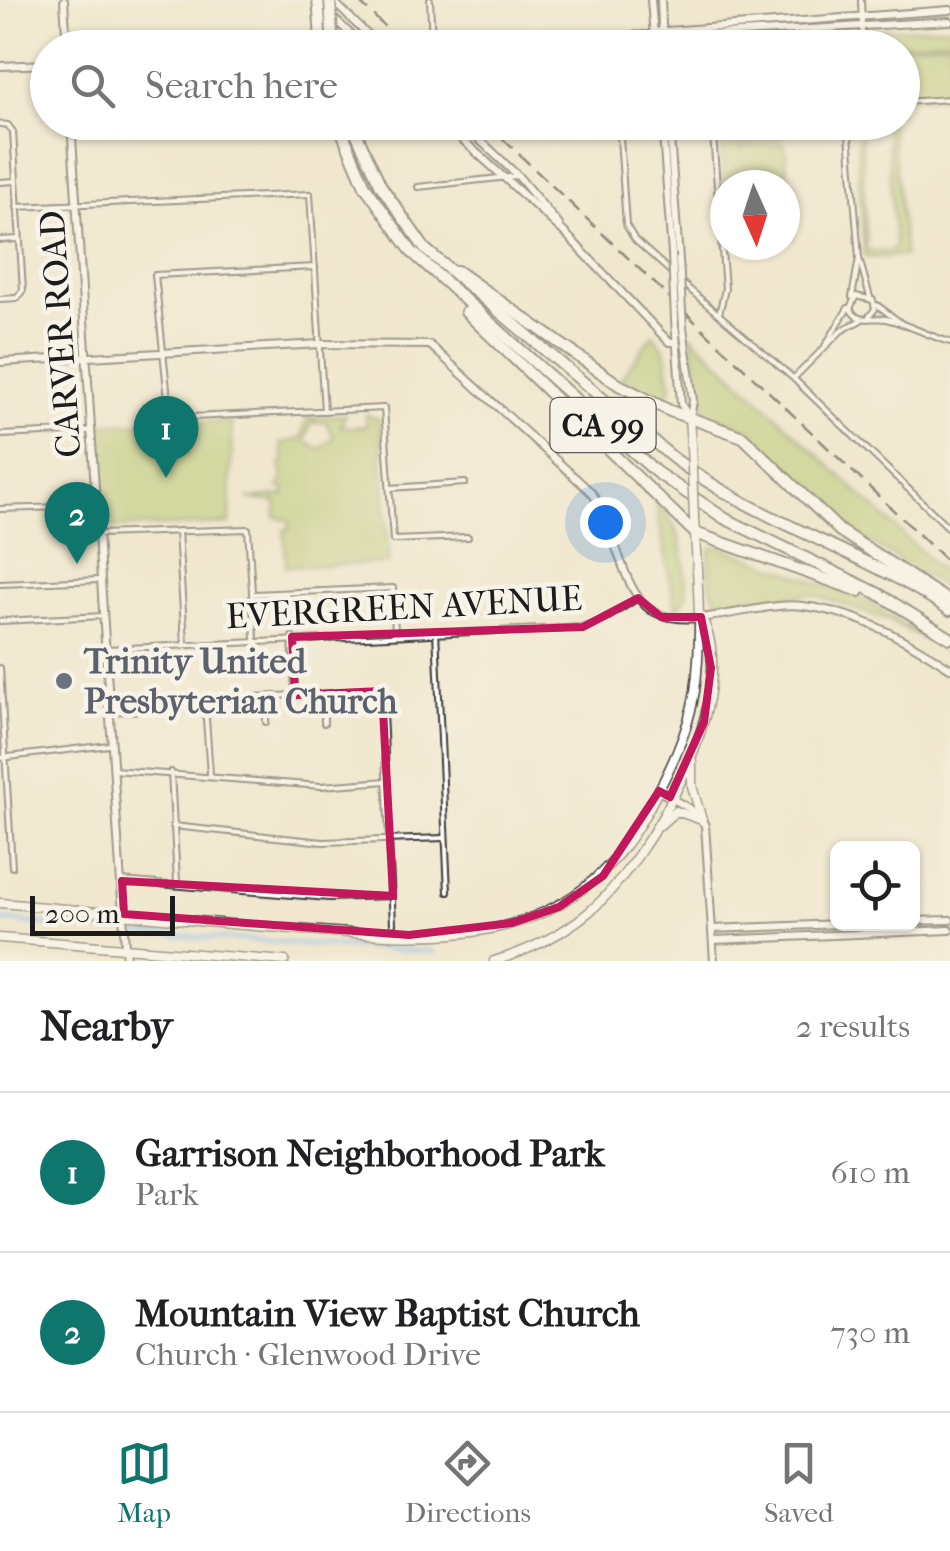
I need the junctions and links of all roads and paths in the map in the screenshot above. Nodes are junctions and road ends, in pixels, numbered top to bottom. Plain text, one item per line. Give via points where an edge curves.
1 (64, 0) edge
2 (316, 0) edge
3 (331, 0) edge
4 (430, 0) edge
5 (651, 0) edge
6 (660, 0) edge
7 (861, 0) edge
8 (950, 10) edge
9 (862, 15) junction
10 (950, 21) edge
11 (862, 24) junction
12 (66, 30) edge
13 (320, 30) edge
14 (332, 30) edge
15 (347, 30) edge
16 (362, 30) edge
17 (429, 30) edge
18 (655, 30) edge
19 (657, 30) edge
20 (722, 30) edge
21 (779, 30) edge
22 (862, 30) edge
23 (30, 65) edge
24 (0, 66) edge
25 (950, 99) edge
26 (920, 101) edge
27 (0, 124) edge
28 (73, 140) edge
29 (346, 140) edge
30 (359, 140) edge
31 (462, 140) edge
32 (480, 140) edge
33 (620, 140) edge
34 (667, 140) edge
35 (668, 140) edge
36 (713, 140) edge
37 (850, 140) edge
38 (518, 176) junction
39 (503, 180) junction
40 (16, 181) junction
41 (0, 182) edge
42 (418, 187) dead end
43 (76, 205) junction
44 (17, 207) junction
45 (402, 220) junction
46 (566, 234) junction
47 (20, 239) junction
48 (0, 240) edge
49 (412, 252) junction
50 (859, 258) junction
51 (315, 267) junction
52 (0, 299) edge
53 (872, 300) junction
54 (850, 304) junction
55 (719, 314) junction
56 (864, 319) junction
57 (901, 323) junction
58 (676, 342) junction
59 (950, 342) edge
60 (320, 344) junction
61 (825, 346) junction
62 (162, 352) junction
63 (87, 357) junction
64 (0, 362) edge
65 (793, 378) junction
66 (324, 411) junction
67 (689, 418) junction
68 (92, 431) junction
69 (0, 434) edge
70 (466, 483) dead end
71 (390, 488) junction
72 (97, 506) junction
73 (0, 509) edge
74 (950, 529) edge
75 (178, 532) junction
76 (695, 533) junction
77 (99, 534) junction
78 (468, 537) dead end
79 (102, 580) junction
80 (0, 584) edge
81 (252, 594) junction
82 (638, 598) junction
83 (950, 602) edge
84 (950, 610) edge
85 (104, 616) junction
86 (701, 617) junction
87 (0, 621) edge
88 (436, 631) junction
89 (395, 633) junction
90 (292, 637) junction
91 (255, 639) junction
92 (950, 641) edge
93 (185, 644) junction
94 (106, 649) junction
95 (0, 668) edge
96 (950, 668) edge
97 (324, 694) junction
98 (295, 695) junction
99 (265, 698) junction
100 (145, 710) dead end
101 (108, 712) junction
102 (266, 722) dead end
103 (324, 723) dead end
104 (111, 745) junction
105 (695, 748) junction
106 (3, 758) edge
107 (113, 770) junction
108 (171, 772) junction
109 (210, 774) junction
110 (387, 781) junction
111 (658, 790) junction
112 (670, 797) junction
113 (702, 820) junction
114 (173, 826) junction
115 (446, 838) junction
116 (391, 840) junction
117 (12, 867) dead end
118 (627, 870) junction
119 (122, 882) junction
120 (177, 883) junction
121 (448, 892) dead end
122 (393, 896) junction
123 (0, 903) edge
124 (124, 914) junction
125 (950, 920) edge
126 (920, 921) edge
127 (393, 924) dead end
128 (830, 924) edge
129 (712, 930) junction
130 (950, 930) edge
131 (0, 938) edge
132 (713, 940) junction
133 (126, 956) edge
134 (285, 961) edge
135 (494, 961) edge
136 (714, 961) edge

1 - 12 street
2 - 13 highway, bridge
2 - 15 street
3 - 14 highway, bridge
3 - 16 street
4 - 17 street
5 - 18 street
6 - 19 street
7 - 9 street
8 - 9 street
9 - 11 street
9 - 20 street
10 - 11 street
11 - 21 street
11 - 22 street
23 - 24 street
25 - 26 street
27 - 40 street via 10,126
28 - 43 street, CARVER ROAD
29 - 49 highway, CA 99 via 366,186
30 - 45 highway, CA 99
31 - 39 street
32 - 38 street
33 - 55 street via 623,213 632,236
34 - 58 street, bridge
35 - 67 street, bridge
36 - 55 street via 725,289
37 - 50 street
38 - 39 street
38 - 46 street
39 - 42 street
39 - 46 street
40 - 41 street
40 - 44 street
43 - 44 street
43 - 51 street via 310,194
43 - 63 street, CARVER ROAD
44 - 47 street
45 - 67 highway via 464,276 575,356
45 - 84 highway, CA 99 via 466,288 706,484
46 - 58 street
47 - 48 street
47 - 52 street via 20,296
49 - 76 highway via 463,310
49 - 92 highway, CA 99 via 676,486 724,518 877,593
50 - 53 street
50 - 54 street
51 - 60 street
51 - 62 street via 154,274
53 - 54 street via 859,295
53 - 56 street
53 - 57 street
54 - 56 street via 852,314
54 - 61 street
55 - 65 street
56 - 57 street
56 - 61 street
57 - 59 street
58 - 67 street via 681,404
60 - 62 street
60 - 66 street
60 - 82 street via 417,342 442,352 591,492 610,520
61 - 65 street
62 - 63 street
62 - 66 street via 170,418
63 - 64 street
63 - 68 street, CARVER ROAD
65 - 74 street
66 - 71 street via 384,408
67 - 76 main road, bridge
67 - 83 highway via 743,437 840,531
68 - 69 street
68 - 72 street, CARVER ROAD
70 - 71 street
71 - 78 street via 393,540
72 - 73 street
72 - 77 street, CARVER ROAD
75 - 77 street
75 - 81 street via 248,528
75 - 93 street
76 - 86 main road
76 - 92 highway via 856,590
77 - 79 street, CARVER ROAD
79 - 80 street
79 - 85 street, CARVER ROAD
81 - 89 street via 393,588
81 - 91 street
82 - 86 street via 661,617
82 - 88 street, EVERGREEN AVENUE via 583,627
85 - 87 street
85 - 94 street, CARVER ROAD
86 - 96 street via 775,604 820,608
86 - 105 main road via 712,668
86 - 111 main road via 688,722
88 - 89 street, EVERGREEN AVENUE
88 - 115 street
89 - 90 street, EVERGREEN AVENUE
90 - 91 street, EVERGREEN AVENUE
90 - 98 street
91 - 93 street, EVERGREEN AVENUE
93 - 94 street, EVERGREEN AVENUE
94 - 101 street, CARVER ROAD
95 - 106 street
97 - 98 street
97 - 103 street
97 - 110 street via 382,692
98 - 99 street
99 - 102 street
99 - 109 street via 206,700
100 - 101 street
101 - 104 street, CARVER ROAD
104 - 106 street
104 - 107 street, CARVER ROAD
105 - 112 main road
105 - 113 main road via 691,776
106 - 117 street
107 - 108 street
107 - 119 street, CARVER ROAD
108 - 109 street
108 - 114 street
109 - 110 street via 331,786
110 - 116 street
111 - 112 street
111 - 124 main road via 603,876 558,906 512,923 453,934 374,934
112 - 113 street
112 - 118 main road
113 - 118 main road via 669,814
113 - 129 street
114 - 116 street via 323,842
114 - 120 street
115 - 116 street
115 - 121 street
116 - 122 street
118 - 135 main road via 562,932
119 - 120 street
119 - 124 street, CARVER ROAD
120 - 122 street via 328,898
122 - 127 street
123 - 124 main road
124 - 133 street, CARVER ROAD
125 - 126 street
128 - 129 street
129 - 132 street
130 - 132 street
131 - 133 main road
132 - 136 street
133 - 134 main road

